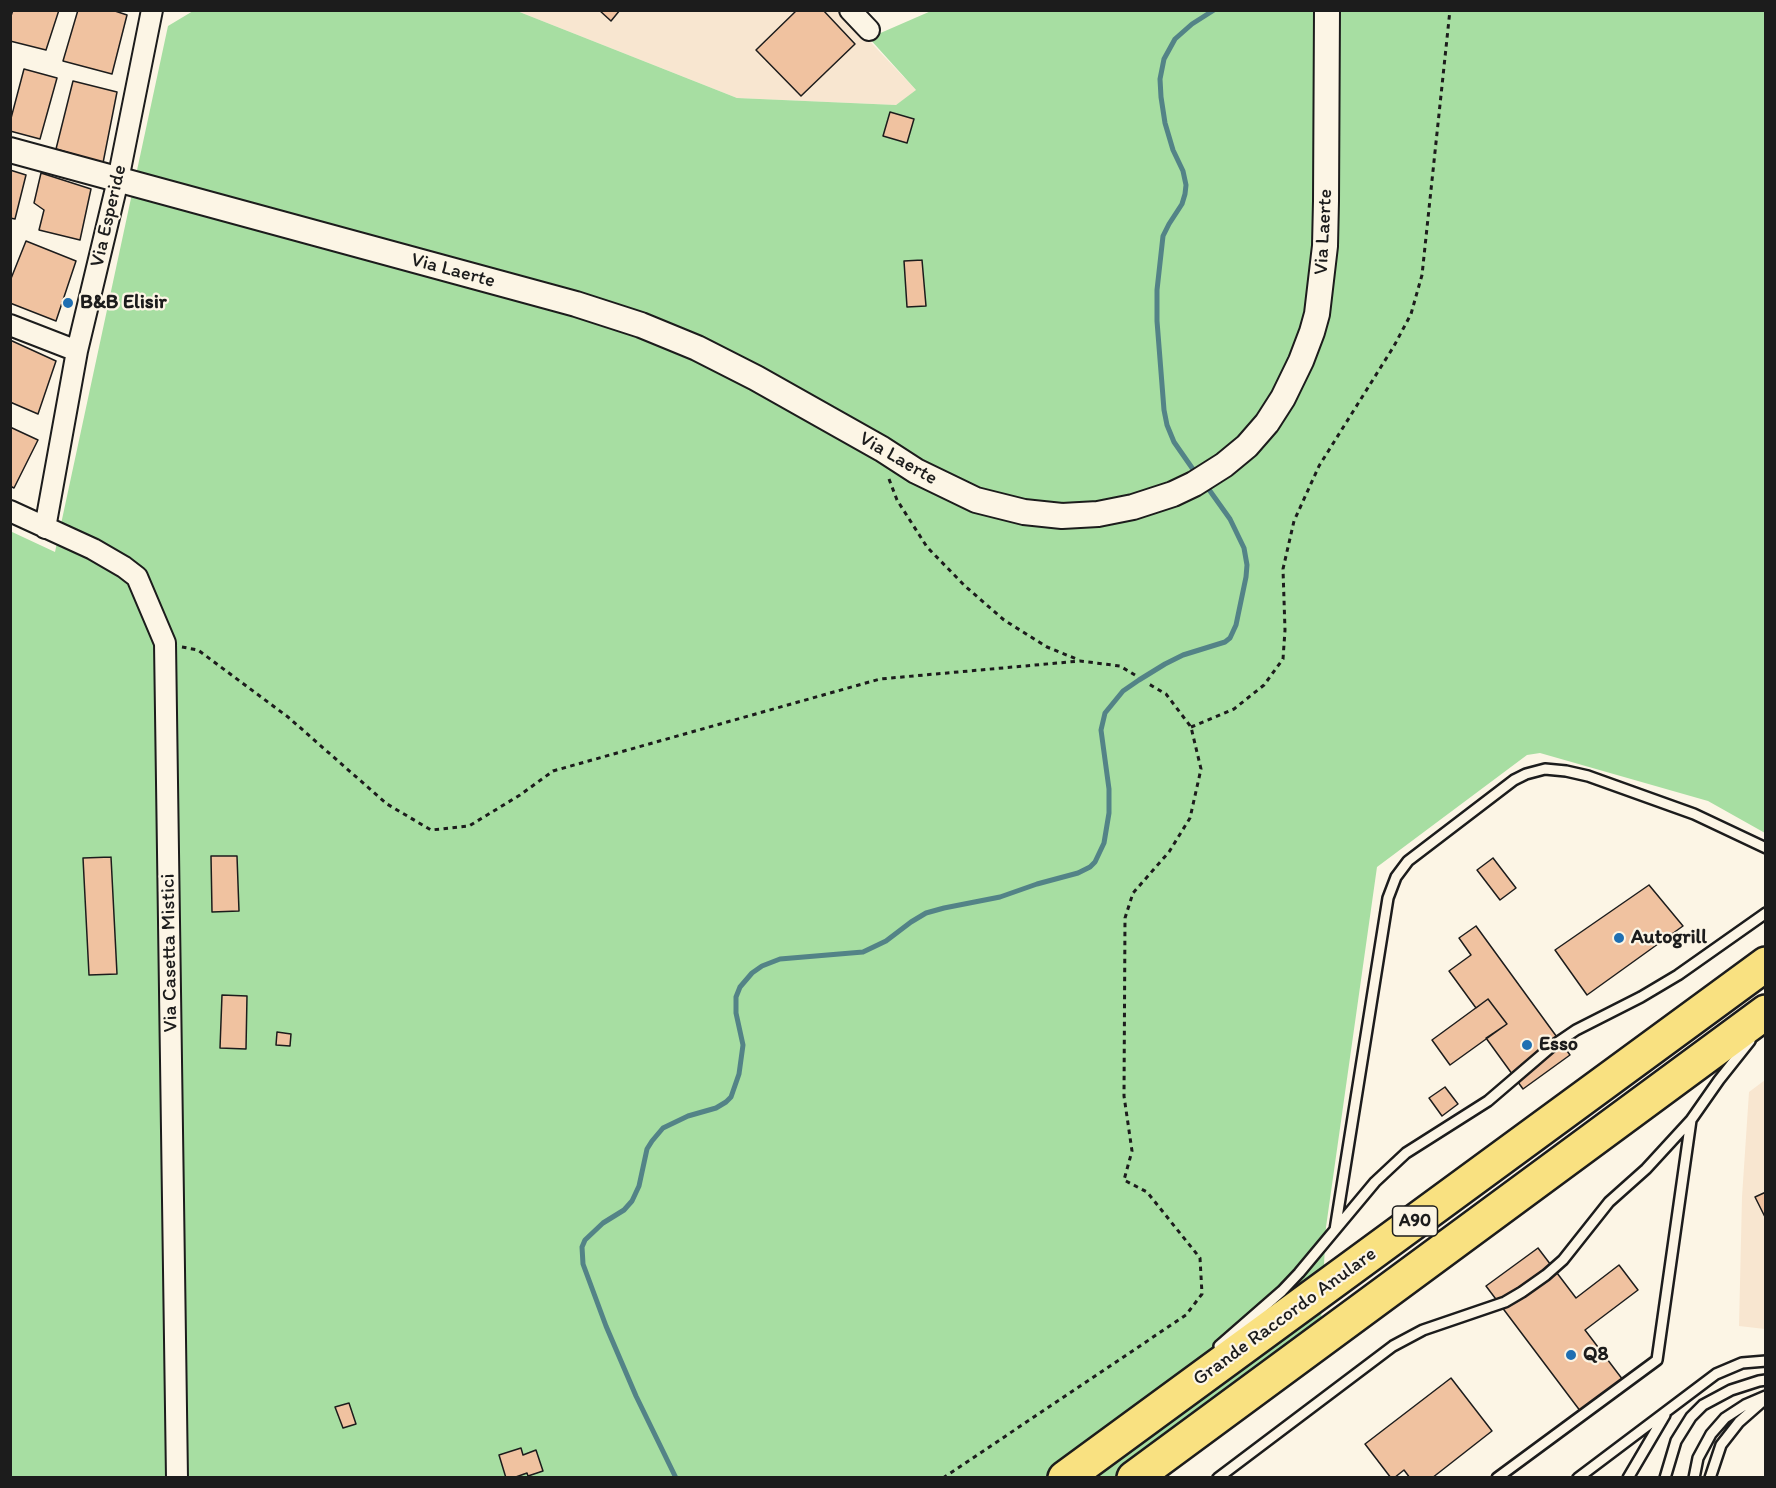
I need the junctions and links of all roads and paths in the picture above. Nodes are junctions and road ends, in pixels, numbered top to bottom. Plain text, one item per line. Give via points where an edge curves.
1 (152, 10) edge
2 (850, 10) edge
3 (1327, 10) edge
4 (1450, 10) edge
5 (869, 30) dead end
6 (10, 150) edge
7 (118, 180) junction
8 (10, 325) edge
9 (77, 351) junction
10 (882, 449) junction
11 (10, 511) edge
12 (45, 528) junction
13 (165, 643) junction
14 (1080, 661) junction
15 (1135, 675) dead end
16 (1147, 683) dead end
17 (1191, 727) junction
18 (1766, 848) edge
19 (1766, 913) edge
20 (1766, 964) edge
21 (1762, 1025) edge
22 (1691, 1120) junction
23 (1334, 1231) junction
24 (1214, 1351) dead end
25 (1766, 1361) edge
26 (1186, 1378) dead end
27 (1766, 1380) edge
28 (1766, 1397) edge
29 (1668, 1411) junction
30 (1142, 1421) junction
31 (177, 1478) edge
32 (943, 1478) edge
33 (1065, 1478) edge
34 (1134, 1478) edge
35 (1218, 1478) edge
36 (1497, 1478) edge
37 (1578, 1478) edge
38 (1628, 1478) edge
39 (1665, 1478) edge
40 (1694, 1478) edge
41 (1710, 1478) edge

1 - 7 street, Via Esperide
2 - 5 street
3 - 10 street, Via Laerte via 1326,210 1317,314 1301,361 1276,410 1258,435 1224,465 1173,494 1098,514 1062,516 993,506 916,471
4 - 17 path via 1422,274 1411,314 1319,466 1294,521 1283,569 1283,659 1264,685 1234,709
6 - 7 street, Via Laerte
7 - 9 street, Via Esperide
7 - 10 street, Via Laerte via 641,325 727,363
8 - 9 street
9 - 12 street, Via Esperide
10 - 14 path via 897,500 927,547 1004,620 1047,647
11 - 12 street, Via Casetta Mistici
12 - 13 street, Via Casetta Mistici via 93,549 137,577
13 - 14 path via 198,650 288,717 387,804 431,830 470,826 552,771 880,679
13 - 31 street, Via Casetta Mistici
14 - 15 path via 1120,666
16 - 17 path via 1166,694
17 - 32 path via 1201,769 1190,818 1169,852 1133,893 1125,918 1124,1096 1132,1151 1124,1180 1147,1192 1200,1258 1202,1294 1186,1315
18 - 23 lane via 1694,814 1588,776 1545,769 1514,780 1408,861 1388,898
19 - 23 lane via 1678,975 1565,1037 1488,1101 1413,1148 1375,1182
20 - 30 highway, Grande Raccordo Anulare / A90
21 - 22 lane
21 - 34 highway, Grande Raccordo Anulare / A90
22 - 35 lane via 1609,1202 1563,1260 1534,1285 1505,1302 1423,1330 1393,1346
22 - 36 lane via 1657,1360
23 - 24 lane via 1299,1274
25 - 29 lane via 1742,1363 1716,1374
26 - 30 lane
27 - 39 lane via 1731,1390 1703,1405 1676,1441
28 - 40 lane via 1725,1418 1698,1458
28 - 41 lane via 1721,1445
29 - 37 lane
29 - 38 lane
30 - 33 highway, Grande Raccordo Anulare / A90

